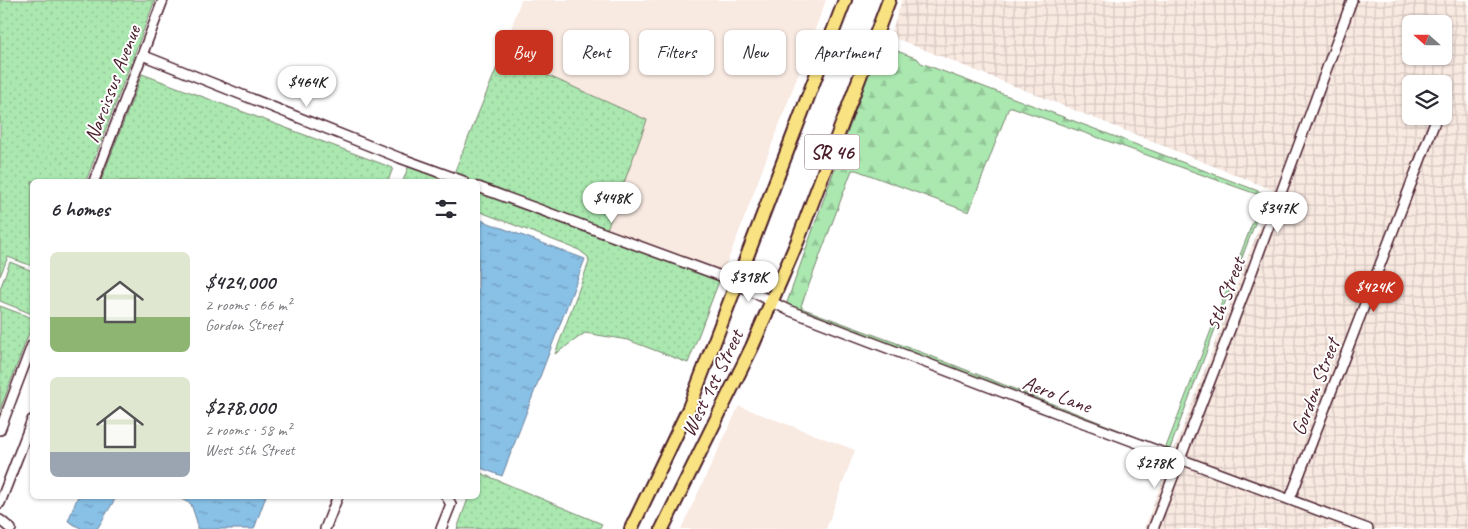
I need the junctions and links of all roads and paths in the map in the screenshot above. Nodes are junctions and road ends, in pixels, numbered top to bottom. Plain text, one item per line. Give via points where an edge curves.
1 (163, 0) edge
2 (845, 0) edge
3 (889, 0) edge
4 (1352, 0) edge
5 (142, 54) junction
6 (1434, 125) edge
7 (95, 179) edge
8 (457, 179) edge
9 (480, 188) edge
10 (737, 284) junction
11 (771, 302) junction
12 (30, 350) edge
13 (30, 425) edge
14 (0, 430) edge
15 (1180, 458) junction
16 (337, 499) edge
17 (448, 499) edge
18 (1290, 499) junction
19 (0, 503) edge
20 (0, 520) edge
21 (11, 529) edge
22 (325, 529) edge
23 (441, 529) edge
24 (631, 529) edge
25 (662, 529) edge
26 (1153, 529) edge
27 (1368, 529) edge

1 - 5 street, Narcissus Avenue
2 - 10 main road, West 1st Street / SR 46
3 - 11 main road, West 1st Street / SR 46
4 - 15 street, 5th Street
5 - 7 street, Narcissus Avenue
5 - 8 street
6 - 18 street, Gordon Street
9 - 10 street, Aero Lane
10 - 11 street, Aero Lane
10 - 24 main road, West 1st Street / SR 46 via 680,429
11 - 15 street, Aero Lane
11 - 25 main road, West 1st Street / SR 46
12 - 14 street
13 - 19 street
15 - 18 street, Aero Lane
15 - 26 street, 5th Street
16 - 22 street
17 - 23 street via 451,504
18 - 27 street, Aero Lane
20 - 21 street

